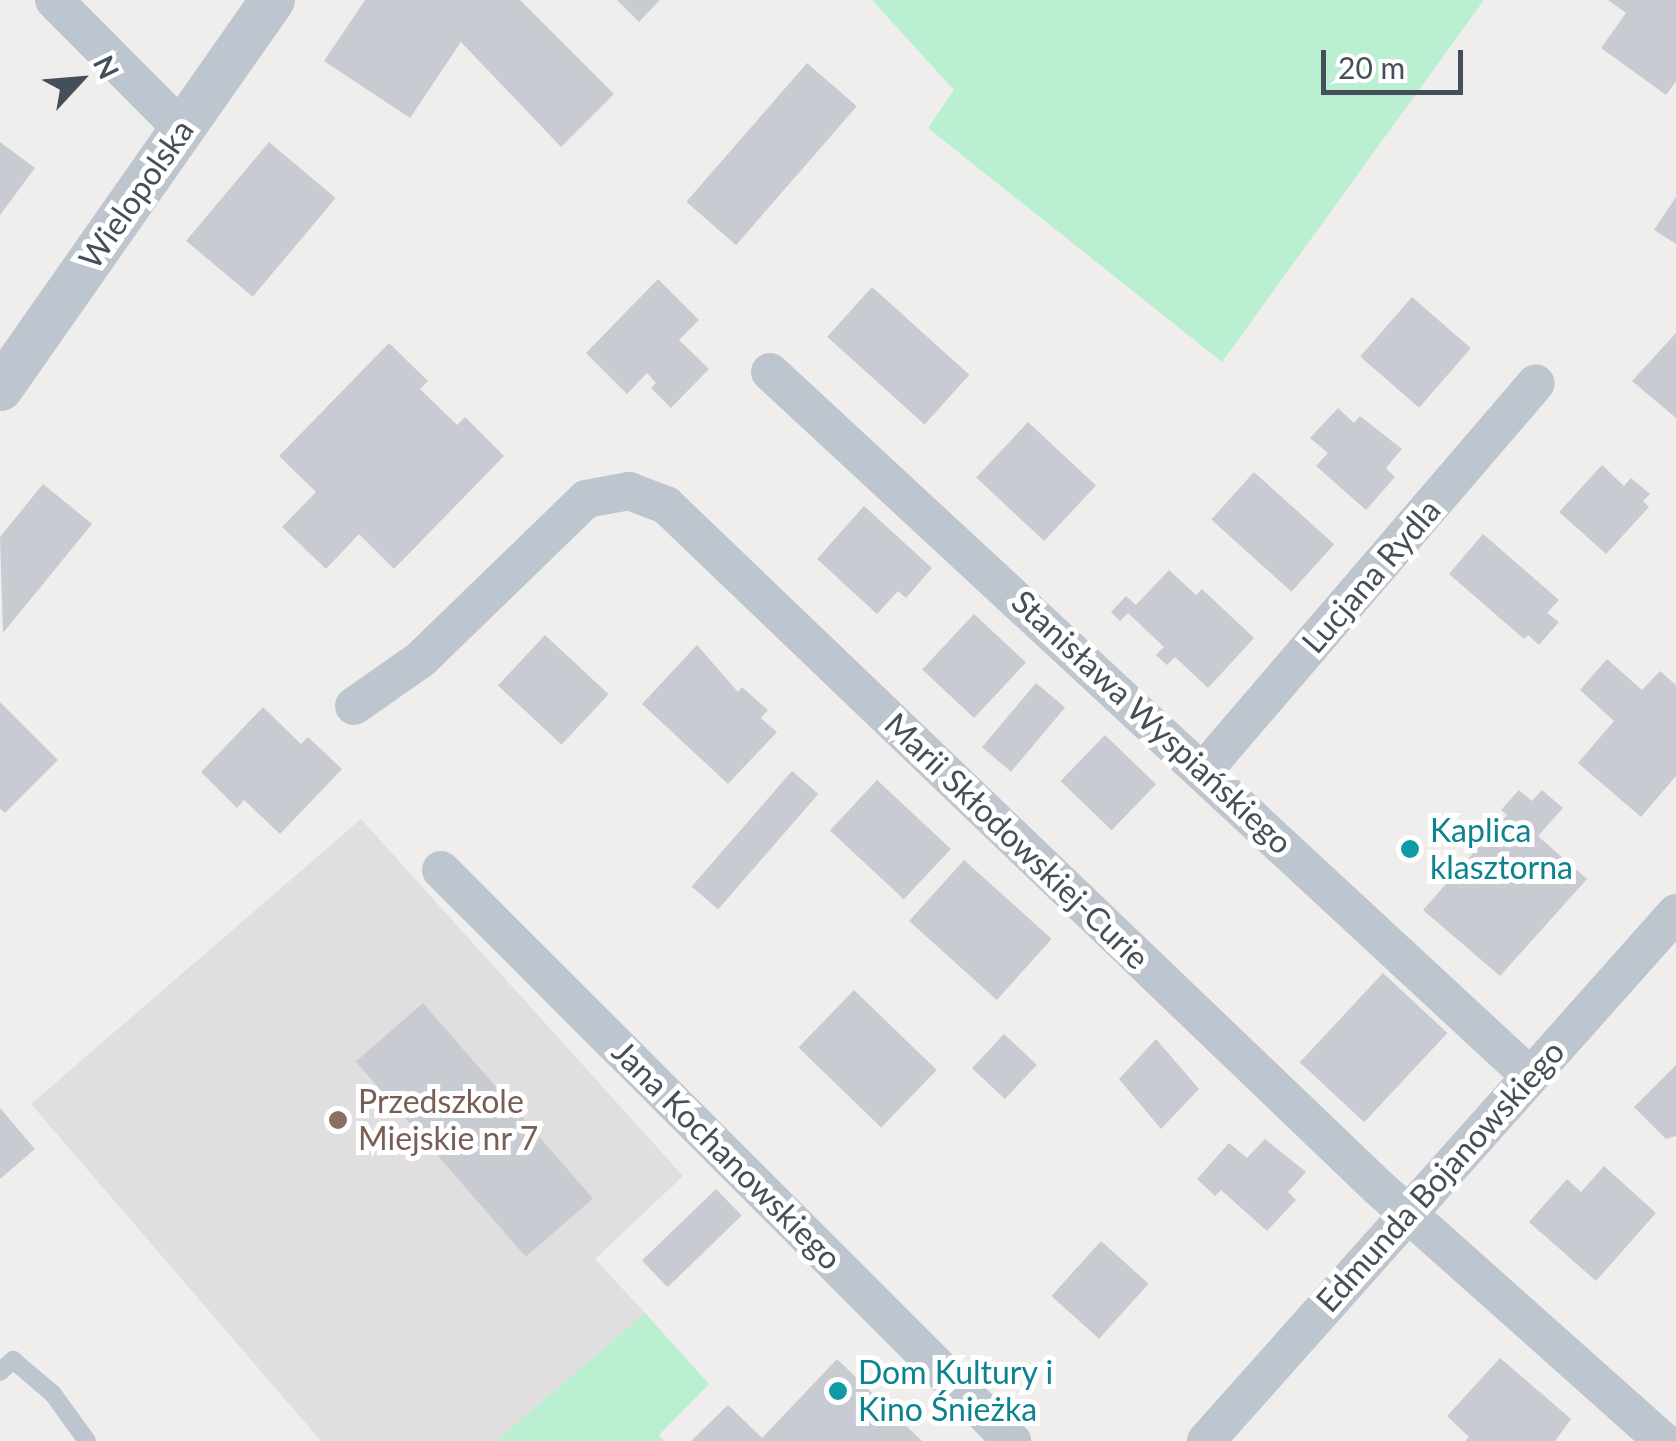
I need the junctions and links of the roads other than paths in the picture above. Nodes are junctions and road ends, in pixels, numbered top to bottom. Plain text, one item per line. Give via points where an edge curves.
1 (54, 0) edge
2 (272, 0) edge
3 (182, 129) junction
4 (770, 372) dead end
5 (1536, 383) dead end
6 (0, 388) edge
7 (354, 706) dead end
8 (1206, 768) junction
9 (441, 870) dead end
10 (1676, 913) edge
11 (1530, 1076) junction
12 (1407, 1212) junction
13 (0, 1372) edge
14 (87, 1441) edge
15 (1012, 1441) edge
16 (1206, 1441) edge
17 (1663, 1441) edge

1 - 3 street
2 - 3 street, Wielopolska
3 - 6 street, Wielopolska
4 - 8 street, Stanisława Wyspiańskiego
5 - 8 street, Lucjana Rydla
7 - 12 street, Marii Skłodowskiej-Curie via 421,659 586,499 629,490 666,505
8 - 11 street, Stanisława Wyspiańskiego
9 - 15 street, Jana Kochanowskiego
10 - 11 street, Edmunda Bojanowskiego
11 - 12 street, Edmunda Bojanowskiego
12 - 16 street, Edmunda Bojanowskiego
12 - 17 street, Marii Skłodowskiej-Curie
13 - 14 lane via 13,1360 52,1394

